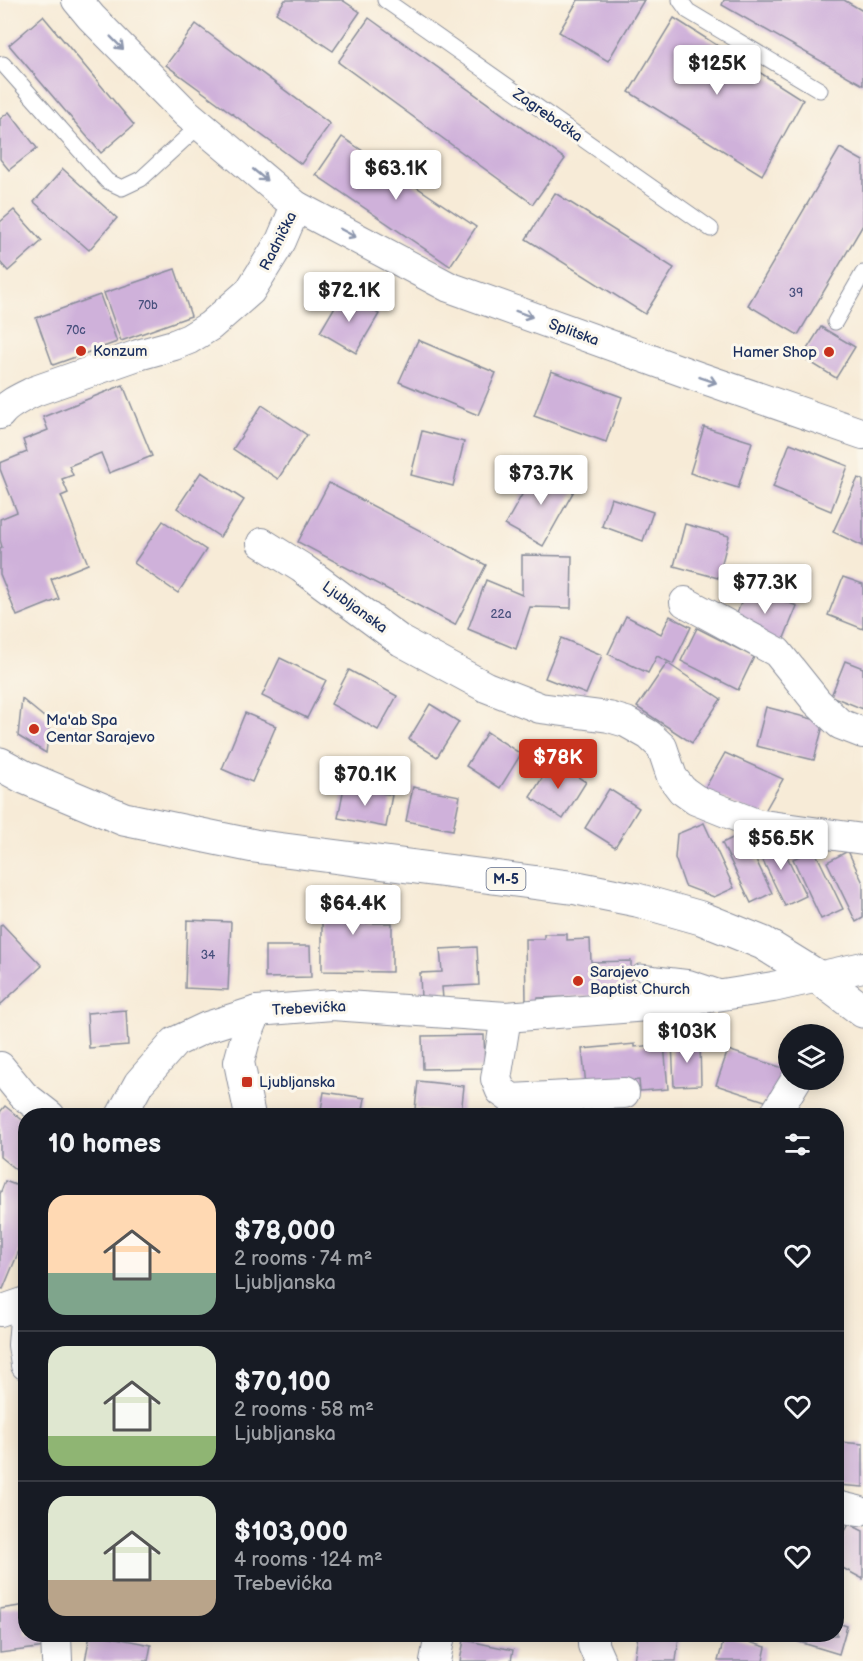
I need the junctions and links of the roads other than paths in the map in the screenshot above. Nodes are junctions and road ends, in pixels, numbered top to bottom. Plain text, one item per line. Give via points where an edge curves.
1 (77, 0) edge
2 (385, 0) edge
3 (680, 0) edge
4 (3, 64) dead end
5 (820, 90) dead end
6 (200, 124) junction
7 (296, 206) junction
8 (711, 229) dead end
9 (863, 273) edge
10 (835, 322) dead end
11 (0, 414) edge
12 (863, 434) edge
13 (262, 543) dead end
14 (685, 602) dead end
15 (863, 733) edge
16 (0, 764) edge
17 (863, 839) edge
18 (863, 967) edge
19 (640, 972) dead end
20 (818, 977) junction
21 (735, 993) junction
22 (257, 1011) junction
23 (863, 1011) edge
24 (506, 1017) junction
25 (0, 1067) edge
26 (790, 1090) edge
27 (624, 1093) dead end
28 (40, 1108) edge
29 (125, 1108) edge
30 (248, 1108) edge
31 (779, 1108) edge
32 (18, 1305) edge
33 (0, 1311) edge
34 (56, 1642) edge
35 (439, 1642) edge
36 (593, 1642) edge
37 (57, 1661) edge
38 (435, 1661) edge
39 (600, 1661) edge

1 -> 6 street, Radnička
2 - 8 lane, Zagrebačka
3 - 5 lane via 688,10
4 - 6 lane via 108,181 122,188 141,179
6 -> 7 street, Radnička
7 - 11 street, Radnička via 281,241 250,291 210,326 174,345 35,392
7 -> 12 street, Splitska via 449,287
9 - 10 lane
13 - 17 street, Ljubljanska via 401,641 486,687 540,708 626,722 649,735 662,747 672,777 696,800 756,824
14 - 15 street via 777,652 832,717
16 - 20 main road, M-5 via 124,819 254,846 577,888 637,900 700,918 763,943
18 - 20 street
19 - 21 lane via 691,978
20 - 21 street, Trebevićka
20 - 23 main road, M-5
21 - 24 street, Trebevićka via 660,1005
22 - 24 street, Trebevićka via 332,1005
22 - 29 street via 175,1042 139,1083
22 - 30 street, Trebevićka via 239,1062
24 - 27 street via 496,1079 501,1091 512,1099
25 - 28 street
26 - 31 street
32 - 33 street
34 - 37 street
35 - 38 street
36 - 39 street

